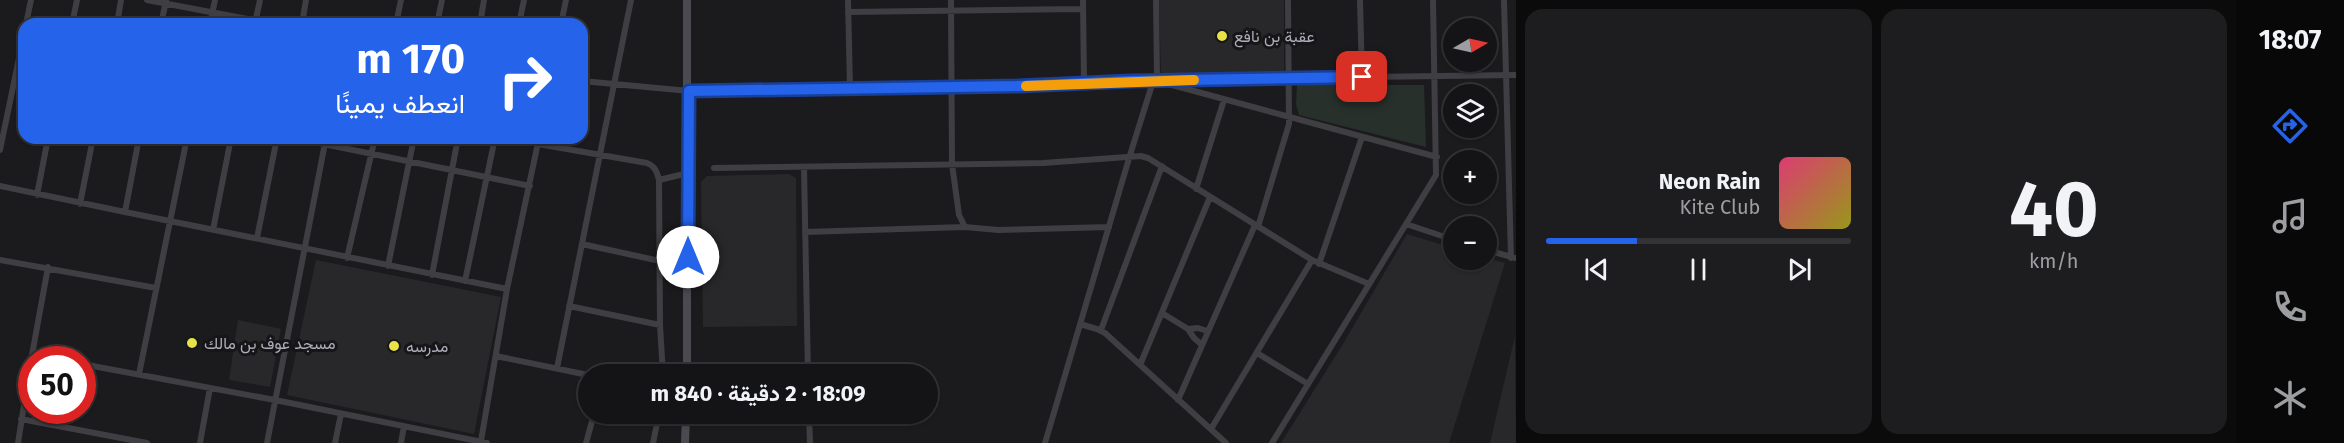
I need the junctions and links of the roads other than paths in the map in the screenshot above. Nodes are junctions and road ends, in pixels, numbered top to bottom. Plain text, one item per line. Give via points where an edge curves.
1 (31, 0) edge
2 (77, 0) edge
3 (121, 0) edge
4 (147, 0) edge
5 (215, 0) edge
6 (260, 0) edge
7 (306, 0) edge
8 (401, 0) edge
9 (442, 0) edge
10 (484, 0) edge
11 (524, 0) edge
12 (566, 0) edge
13 (631, 0) edge
14 (687, 0) edge
15 (848, 0) edge
16 (951, 0) edge
17 (1011, 0) edge
18 (1083, 0) edge
19 (1156, 0) edge
20 (1288, 0) edge
21 (1360, 0) edge
22 (1433, 0) edge
23 (1504, 0) edge
24 (166, 2) edge
25 (1011, 9) junction
26 (1083, 9) junction
27 (951, 11) junction
28 (212, 12) junction
29 (848, 12) junction
30 (27, 18) edge
31 (73, 18) edge
32 (118, 18) edge
33 (162, 18) edge
34 (211, 18) edge
35 (238, 18) edge
36 (256, 18) edge
37 (303, 18) edge
38 (397, 18) edge
39 (438, 18) edge
40 (481, 18) edge
41 (520, 18) edge
42 (562, 18) edge
43 (18, 63) edge
44 (1506, 75) junction
45 (1516, 75) edge
46 (1362, 77) junction
47 (1435, 77) junction
48 (1289, 78) junction
49 (1155, 81) junction
50 (588, 82) edge
51 (1084, 82) junction
52 (14, 83) junction
53 (18, 84) edge
54 (615, 84) junction
55 (850, 87) junction
56 (952, 87) junction
57 (689, 91) junction
58 (1224, 100) junction
59 (1290, 118) junction
60 (1362, 137) junction
61 (47, 144) edge
62 (92, 144) edge
63 (138, 144) edge
64 (186, 144) edge
65 (230, 144) edge
66 (276, 144) edge
67 (326, 144) edge
68 (334, 144) edge
69 (374, 144) edge
70 (413, 144) edge
71 (458, 144) edge
72 (494, 144) edge
73 (538, 144) edge
74 (553, 144) edge
75 (0, 150) edge
76 (372, 154) junction
77 (599, 154) junction
78 (1130, 155) junction
79 (1437, 157) junction
80 (410, 161) junction
81 (952, 164) junction
82 (1162, 166) junction
83 (804, 167) junction
84 (714, 168) dead end
85 (452, 169) junction
86 (688, 173) junction
87 (487, 177) junction
88 (659, 180) junction
89 (0, 186) edge
90 (530, 186) junction
91 (1196, 189) junction
92 (37, 195) junction
93 (1210, 197) junction
94 (80, 204) junction
95 (125, 212) junction
96 (170, 222) junction
97 (1406, 225) junction
98 (1256, 226) junction
99 (965, 227) junction
100 (1109, 227) junction
101 (213, 230) junction
102 (805, 232) junction
103 (1443, 237) edge
104 (257, 238) junction
105 (582, 244) junction
106 (305, 248) junction
107 (1497, 253) edge
108 (688, 257) junction
109 (347, 258) junction
110 (1514, 258) edge
111 (0, 260) edge
112 (1312, 260) junction
113 (660, 261) junction
114 (1319, 264) junction
115 (388, 266) junction
116 (48, 267) junction
117 (432, 275) junction
118 (465, 281) junction
119 (1369, 284) junction
120 (156, 288) junction
121 (507, 289) junction
122 (569, 306) junction
123 (1162, 313) junction
124 (1080, 324) junction
125 (660, 325) junction
126 (1188, 329) junction
127 (1101, 330) junction
128 (1207, 331) junction
129 (1202, 345) junction
130 (34, 346) edge
131 (1257, 353) junction
132 (496, 356) junction
133 (662, 364) edge
134 (687, 364) edge
135 (808, 364) edge
136 (1140, 365) junction
137 (96, 366) edge
138 (557, 368) junction
139 (578, 373) edge
140 (139, 374) junction
141 (1308, 384) junction
142 (210, 388) junction
143 (275, 400) junction
144 (1178, 400) junction
145 (341, 414) junction
146 (20, 424) edge
147 (47, 424) edge
148 (591, 424) edge
149 (657, 424) edge
150 (686, 424) edge
151 (809, 424) edge
152 (404, 426) junction
153 (1211, 429) junction
154 (484, 442) edge
155 (18, 443) edge
156 (147, 443) edge
157 (200, 443) edge
158 (267, 443) edge
159 (335, 443) edge
160 (401, 443) edge
161 (586, 443) edge
162 (653, 443) edge
163 (685, 443) edge
164 (810, 443) edge
165 (1045, 443) edge
166 (1226, 443) edge
167 (1272, 443) edge

1 - 30 street
2 - 31 street
3 - 32 street
4 - 24 street
5 - 28 street
6 - 36 street
7 - 37 street
8 - 38 street
9 - 39 street
10 - 40 street
11 - 41 street
12 - 42 street
13 - 54 street
14 - 57 main road
15 - 29 street
16 - 27 street
17 - 25 street
18 - 26 street
19 - 49 street
20 - 48 street
21 - 46 street
22 - 47 street
23 - 44 street
24 - 28 street
24 - 33 street
25 - 26 street
25 - 27 street
26 - 51 street
27 - 29 street
27 - 56 street
28 - 34 street
28 - 35 street
29 - 55 street
43 - 52 street
44 - 45 street
44 - 47 street
44 - 110 street
46 - 47 street
46 - 48 street
47 - 79 street
48 - 49 street
48 - 59 street
49 - 51 street
49 - 58 street
49 - 78 street
50 - 54 street
51 - 56 street
52 - 53 street
52 - 75 street
54 - 57 street
54 - 77 street
55 - 56 street
55 - 57 street
56 - 81 street
57 - 86 main road
58 - 59 street
58 - 91 street
59 - 60 street
59 - 98 street
60 - 79 street
60 - 114 street
61 - 92 street
62 - 94 street
63 - 95 street
64 - 96 street
65 - 101 street
66 - 104 street
67 - 106 street
68 - 76 street
69 - 76 street
70 - 80 street
71 - 85 street
72 - 87 street
73 - 90 street
74 - 77 street
76 - 80 street
76 - 109 street
77 - 88 street via 651,165
77 - 105 street
78 - 81 street via 1043,163
78 - 82 street via 1148,158
78 - 100 street
79 - 97 street via 1435,177
80 - 85 street
80 - 115 street
81 - 83 street
81 - 99 street via 959,215
82 - 91 street
82 - 127 street
83 - 84 street
83 - 102 street
85 - 87 street
85 - 117 street
86 - 88 street
86 - 108 main road
87 - 90 street
87 - 118 street
88 - 113 street
89 - 92 street
90 - 121 street
91 - 93 street
92 - 94 street
93 - 98 street
93 - 123 street
94 - 95 street
95 - 96 street
96 - 101 street
96 - 120 street
97 - 103 street
97 - 119 street
98 - 112 street
98 - 128 street
99 - 100 street
99 - 102 street
100 - 124 street
101 - 104 street
102 - 135 street
104 - 106 street
105 - 113 street
105 - 122 street
106 - 109 street
106 - 143 street
107 - 110 street
108 - 113 street
108 - 134 main road
109 - 115 street
111 - 116 street
112 - 114 street
112 - 131 street
113 - 125 street
114 - 119 street
115 - 117 street
116 - 120 street
116 - 130 street
117 - 118 street
118 - 121 street
119 - 141 street
120 - 140 street
121 - 132 street
122 - 125 street
122 - 138 street
123 - 126 street
123 - 136 street
124 - 127 street
124 - 165 street
125 - 133 street
126 - 128 street
126 - 129 street
127 - 136 street
128 - 129 street
129 - 144 street
131 - 141 street
131 - 153 street
132 - 138 street
132 - 154 street
136 - 144 street
137 - 140 street
138 - 139 street
140 - 142 street
141 - 167 street
142 - 143 street
142 - 157 street
143 - 145 street
143 - 158 street
144 - 153 street
145 - 152 street
145 - 159 street
146 - 155 street
147 - 156 street
148 - 161 street
149 - 162 street
150 - 163 main road
151 - 164 street
152 - 154 street
152 - 160 street
153 - 166 street

